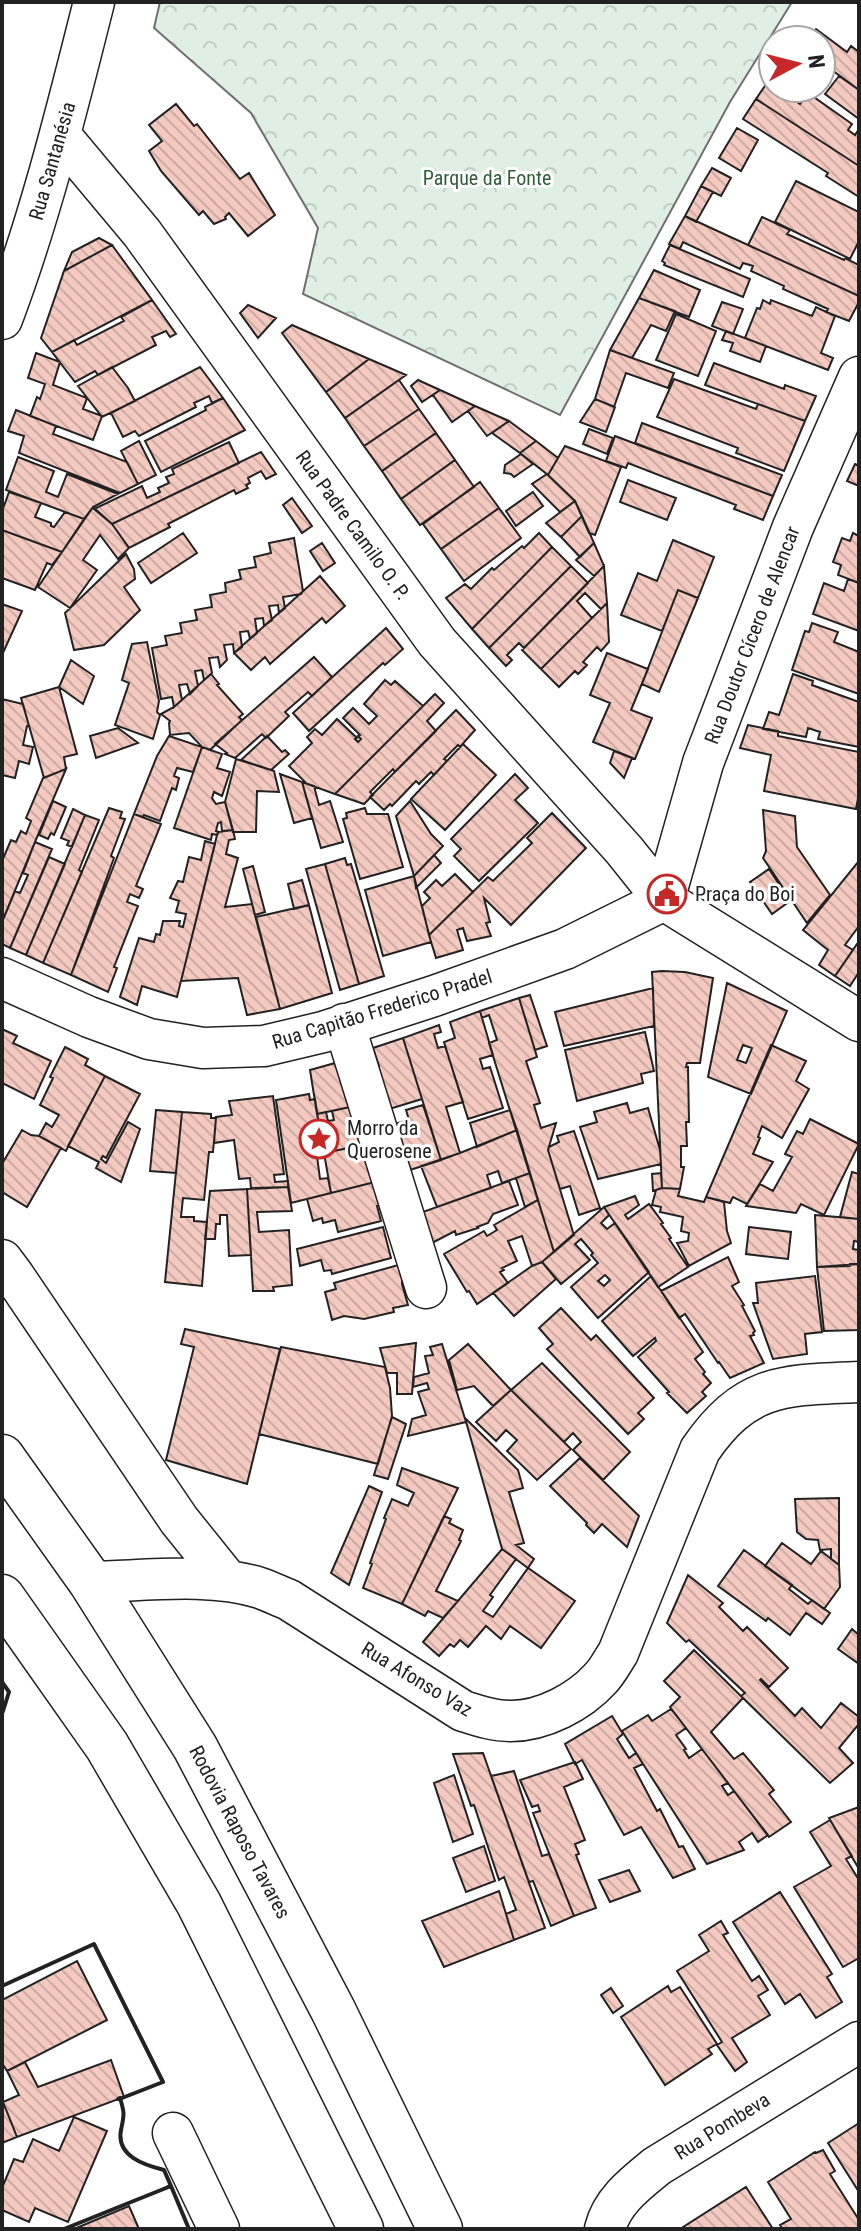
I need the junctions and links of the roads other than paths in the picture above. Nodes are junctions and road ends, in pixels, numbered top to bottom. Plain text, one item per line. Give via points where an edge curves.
1 (94, 2) edge
2 (60, 135) junction
3 (2, 319) edge
4 (859, 377) edge
5 (664, 900) junction
6 (2, 978) edge
7 (859, 1021) edge
8 (344, 1024) junction
9 (2, 1260) edge
10 (426, 1288) dead end
11 (859, 1382) edge
12 (2, 1457) edge
13 (228, 1581) junction
14 (91, 1582) junction
15 (2, 1597) edge
16 (859, 2042) edge
17 (173, 2133) dead end
18 (219, 2229) edge
19 (361, 2229) edge
20 (440, 2229) edge
21 (605, 2229) edge

1 - 2 street, Rua Santanésia
2 - 3 street, Rua Santanésia
2 - 5 street, Rua Padre Camilo O. P. via 142,233 437,642
4 - 5 street, Rua Doutor Cícero de Alencar via 793,527 703,763
5 - 7 street, Rua Padre Camilo O. P.
5 - 8 street, Rua Capitão Frederico Pradel via 565,949
6 - 8 street, Rua Capitão Frederico Pradel via 132,1033 191,1047 264,1046
8 - 10 street
9 - 13 street via 179,1520
11 - 13 street, Rua Afonso Vaz via 775,1388 743,1404 716,1427 700,1450 618,1653 580,1697 533,1719 488,1719 463,1711 289,1600
12 - 14 highway, Rodovia Raposo Tavares
13 - 14 street, Rua Afonso Vaz
14 - 20 highway, Rodovia Raposo Tavares via 195,1747
15 - 19 highway via 107,1746 199,1904
16 - 21 street, Rua Pombeva via 657,2166 628,2190 609,2214
17 - 18 street

